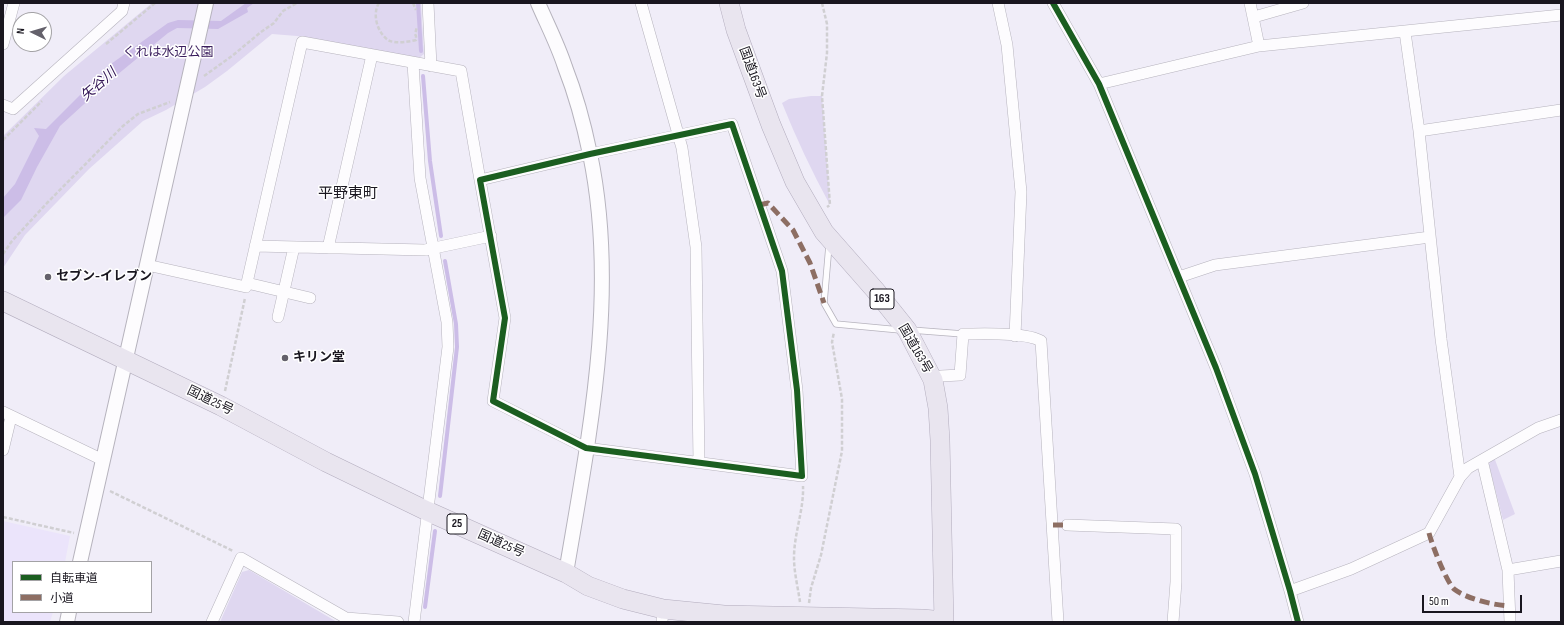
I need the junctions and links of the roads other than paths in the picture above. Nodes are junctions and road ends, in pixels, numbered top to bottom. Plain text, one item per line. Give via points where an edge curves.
1 (124, 3) edge
2 (206, 3) edge
3 (428, 3) edge
4 (538, 3) edge
5 (641, 3) edge
6 (729, 3) edge
7 (998, 3) edge
8 (1053, 3) edge
9 (1250, 3) edge
10 (1303, 3) edge
11 (10, 9) edge
12 (1561, 15) edge
13 (1254, 17) junction
14 (1405, 32) junction
15 (3, 44) edge
16 (1260, 46) junction
17 (372, 55) junction
18 (413, 62) junction
19 (431, 66) junction
20 (1099, 84) junction
21 (3, 105) edge
22 (1561, 110) edge
23 (1419, 131) junction
24 (678, 135) junction
25 (590, 154) junction
26 (480, 180) junction
27 (490, 236) junction
28 (1430, 237) junction
29 (830, 239) junction
30 (255, 246) junction
31 (294, 247) junction
32 (328, 248) junction
33 (434, 249) junction
34 (147, 265) junction
35 (1179, 277) junction
36 (246, 285) junction
37 (284, 292) junction
38 (310, 298) dead end
39 (3, 301) edge
40 (278, 317) dead end
41 (907, 330) junction
42 (963, 334) junction
43 (1015, 336) junction
44 (125, 359) junction
45 (933, 380) junction
46 (7, 414) edge
47 (1561, 420) edge
48 (586, 448) junction
49 (3, 450) edge
50 (103, 460) junction
51 (1482, 460) junction
52 (699, 463) junction
53 (1460, 477) junction
54 (427, 511) junction
55 (1067, 526) dead end
56 (80, 561) edge
57 (1561, 561) edge
58 (1508, 570) junction
59 (566, 573) junction
60 (1290, 591) junction
61 (804, 612) edge
62 (662, 615) edge
63 (212, 622) edge
64 (398, 622) edge
65 (414, 622) edge
66 (944, 622) edge
67 (1058, 622) edge
68 (1173, 622) edge
69 (1298, 622) edge
70 (1510, 622) edge

1 - 21 street via 122,11 13,109
2 - 34 street via 196,79
3 - 19 street
4 - 25 street via 565,66
5 - 24 street
6 - 29 highway, 国道163号 / 163 via 736,30 771,125 795,182
7 - 43 street via 1007,45 1021,192
8 - 20 street
9 - 13 street
10 - 13 street
11 - 15 street
12 - 14 street
13 - 16 street
14 - 16 street
14 - 23 street
16 - 20 street
17 - 18 street
17 - 30 street via 302,42
17 - 32 street
18 - 19 street
18 - 33 street via 420,178
19 - 26 street via 460,71
20 - 35 street
22 - 23 street
23 - 28 street
24 - 25 street
24 - 52 street via 696,247
24 - 52 street via 732,124 782,271 797,390 802,476
25 - 26 street
25 - 48 street via 598,207 602,298
26 - 27 street
27 - 33 street
27 - 48 street via 505,318 493,401
28 - 35 street via 1215,265
28 - 53 street
29 - 41 highway, 国道163号 / 163
29 - 41 lane via 824,303 836,324
30 - 31 street
30 - 36 street
31 - 32 street
31 - 37 street
32 - 33 street
33 - 54 street via 447,322 448,347
34 - 36 street
34 - 44 street
35 - 60 street via 1255,474
36 - 37 street
37 - 38 street
37 - 40 street
39 - 44 highway, 国道25号 / 25
41 - 42 lane
41 - 45 highway, 国道163号 / 163
42 - 43 street
42 - 45 street via 960,375 942,376
43 - 67 street via 1036,338 1041,341
44 - 50 street
44 - 54 highway, 国道25号 / 25
45 - 66 highway, 国道163号 / 163 via 940,440
46 - 49 street
46 - 50 street
47 - 51 street via 1538,428
48 - 52 street
48 - 59 street
50 - 56 street
51 - 53 street via 1468,468
51 - 58 street
53 - 60 street via 1428,533 1351,569
54 - 59 highway, 国道25号 / 25
54 - 65 street
55 - 68 street via 1176,529
57 - 58 street
58 - 70 street
59 - 62 highway, 国道25号 / 25 via 588,586
60 - 69 street
61 - 62 highway, 国道25号 / 25
61 - 66 highway, 国道25号 / 25
63 - 64 street via 241,558 346,618

